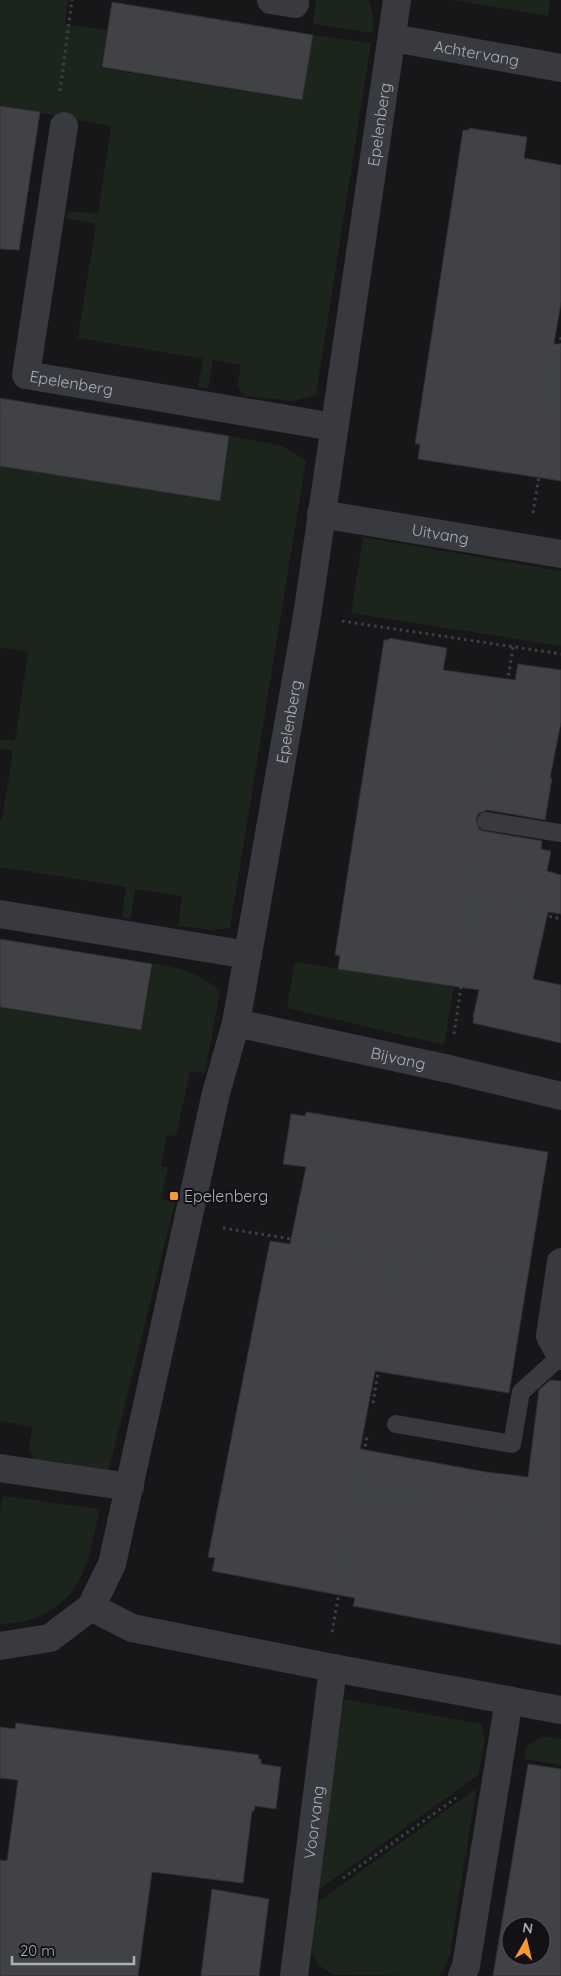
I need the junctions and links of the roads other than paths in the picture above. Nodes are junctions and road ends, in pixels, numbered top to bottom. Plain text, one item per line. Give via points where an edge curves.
1 (271, 0) edge
2 (295, 0) edge
3 (397, 0) edge
4 (393, 38) junction
5 (561, 68) edge
6 (64, 126) road end
7 (334, 427) junction
8 (321, 514) junction
9 (561, 554) edge
10 (486, 821) road end
11 (561, 833) edge
12 (0, 914) edge
13 (248, 955) junction
14 (236, 1023) junction
15 (561, 1096) edge
16 (560, 1272) edge
17 (561, 1356) edge
18 (396, 1424) dead end
19 (0, 1468) edge
20 (130, 1487) junction
21 (91, 1607) junction
22 (0, 1646) edge
23 (329, 1668) junction
24 (509, 1700) junction
25 (561, 1710) edge
26 (294, 1976) edge
27 (462, 1976) edge

1 - 2 street via 295,4
3 - 4 street, Epelenberg
4 - 5 street, Achtervang
4 - 7 street, Epelenberg
6 - 7 street, Epelenberg via 26,375
7 - 8 street, Epelenberg
8 - 9 street, Uitvang
8 - 13 street, Epelenberg
10 - 11 lane
12 - 13 street
13 - 14 street, Epelenberg
14 - 15 street, Bijvang
14 - 20 street, Epelenberg via 216,1093
16 - 17 street via 550,1336
17 - 18 lane via 521,1392 512,1444
19 - 20 street
20 - 21 street, Epelenberg via 112,1564
21 - 22 street, Epelenberg via 50,1638
21 - 23 street via 132,1628
23 - 24 street
23 - 26 street, Voorvang
24 - 25 street
24 - 27 street

